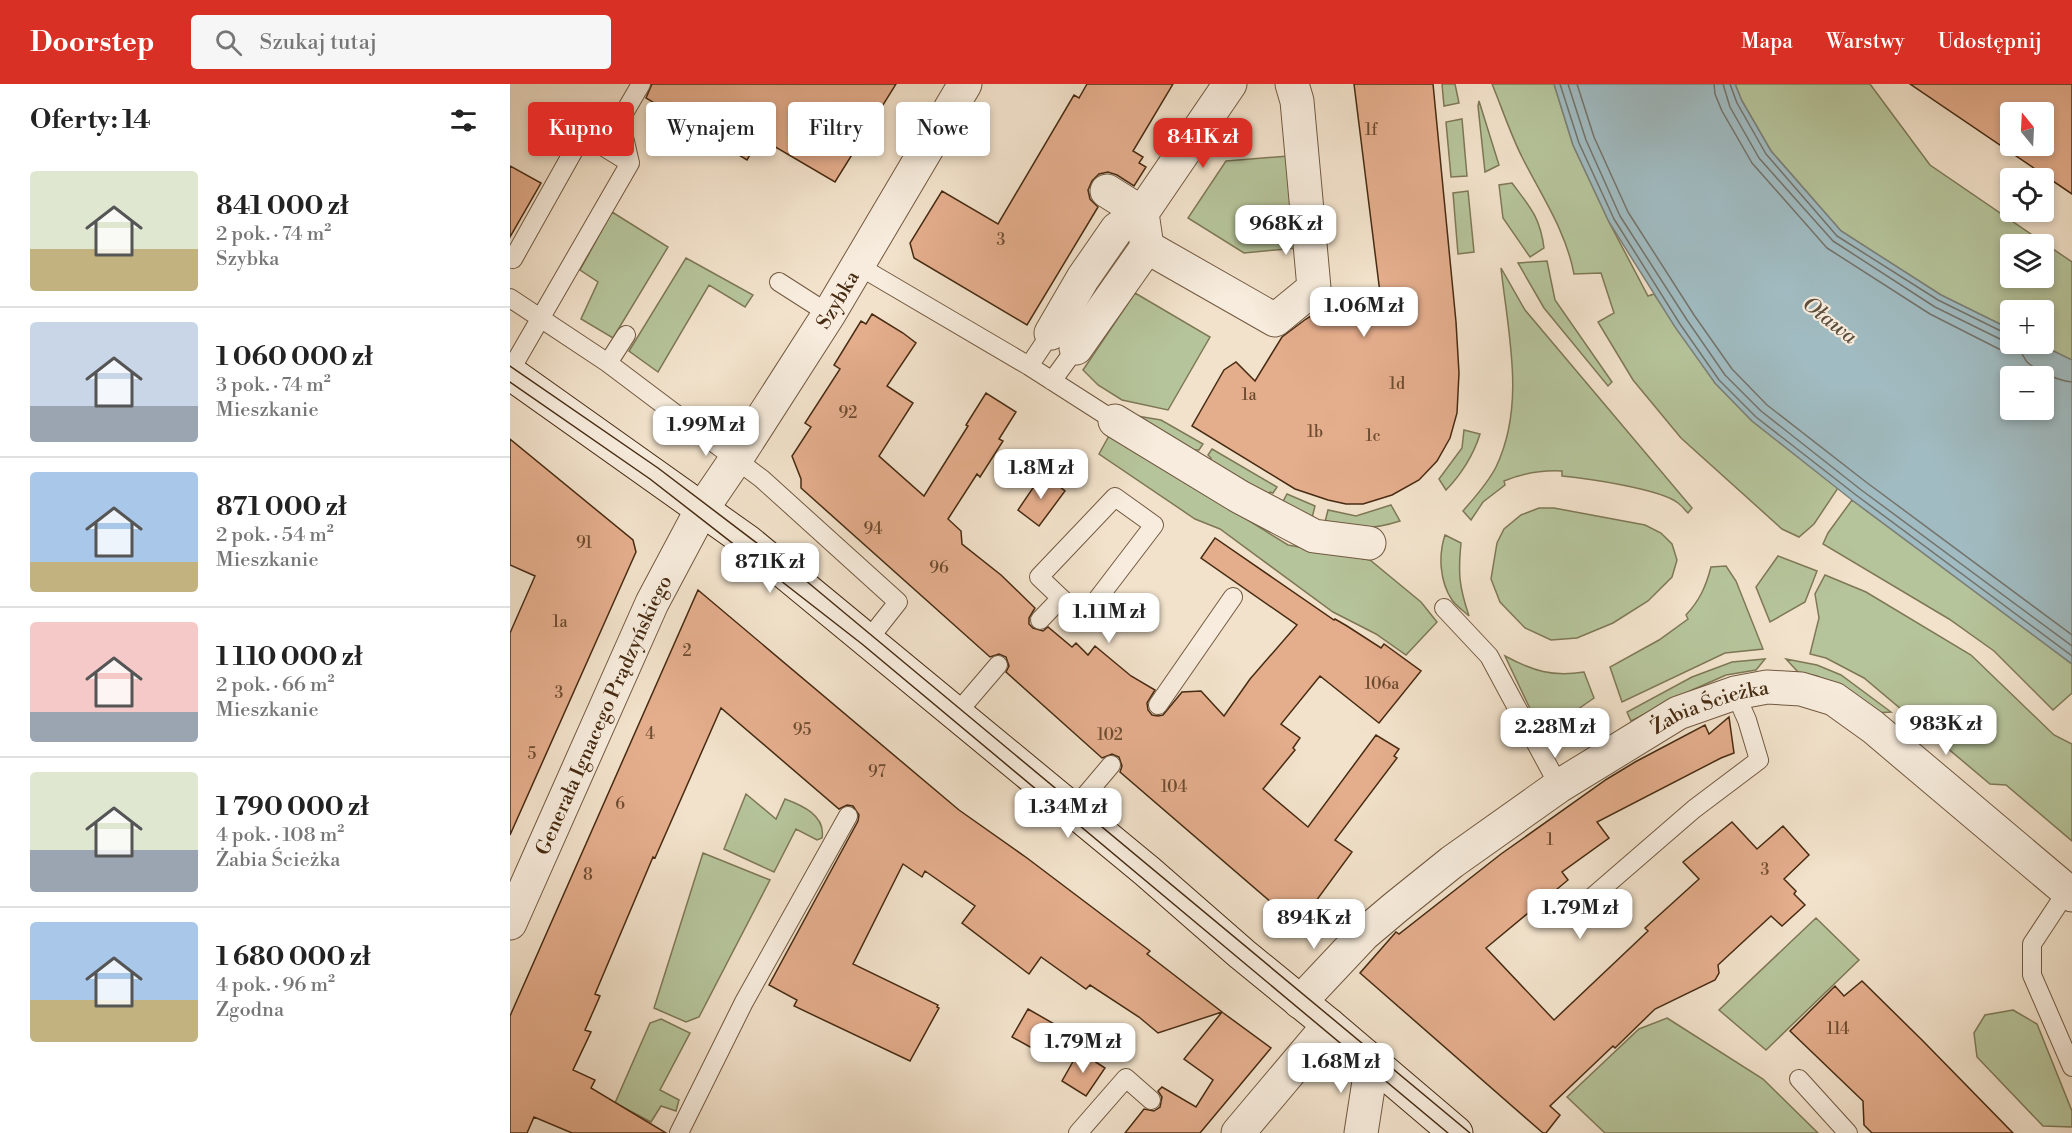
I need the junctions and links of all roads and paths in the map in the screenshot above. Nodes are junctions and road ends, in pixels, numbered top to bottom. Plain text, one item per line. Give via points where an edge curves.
1 (641, 84) edge
2 (966, 84) edge
3 (1230, 84) edge
4 (1292, 84) edge
5 (630, 163) junction
6 (1107, 191) dead end
7 (1142, 213) junction
8 (1147, 247) junction
9 (513, 259) dead end
10 (857, 265) junction
11 (779, 282) dead end
12 (510, 298) edge
13 (829, 314) junction
14 (542, 318) junction
15 (626, 335) dead end
16 (1064, 340) junction
17 (608, 363) junction
18 (1029, 366) junction
19 (510, 372) edge
20 (1052, 381) junction
21 (1115, 421) joint
22 (736, 459) junction
23 (702, 509) junction
24 (1369, 543) dead end
25 (1061, 597) junction
26 (1233, 597) dead end
27 (1444, 608) dead end
28 (1040, 620) dead end
29 (868, 640) junction
30 (998, 665) dead end
31 (1735, 693) junction
32 (1158, 705) dead end
33 (957, 713) junction
34 (1111, 765) dead end
35 (1559, 786) junction
36 (1073, 810) junction
37 (848, 816) dead end
38 (2070, 893) edge
39 (1590, 899) dead end
40 (510, 923) edge
41 (1300, 1002) junction
42 (1329, 1025) junction
43 (1372, 1062) junction
44 (2072, 1068) edge
45 (1799, 1079) dead end
46 (1151, 1100) dead end
47 (1446, 1130) edge
48 (679, 1133) edge
49 (1078, 1133) edge
50 (1238, 1133) edge
51 (1361, 1133) edge
52 (1848, 1133) edge

1 - 5 lane via 620,120
2 - 10 street, Szybka
3 - 7 street
4 - 8 street via 1297,101 1314,288 1275,320
5 - 9 lane via 583,134
5 - 14 lane
6 - 7 street
7 - 8 street
7 - 16 street via 1117,230 1083,278
8 - 16 street
10 - 13 street, Szybka
10 - 18 lane
11 - 13 lane
12 - 14 lane
13 - 22 street, Szybka
14 - 17 lane
14 - 19 lane
15 - 17 lane
16 - 18 lane
16 - 20 lane
17 - 22 lane
18 - 20 lane
19 - 23 street
20 - 21 lane
21 - 24 street via 1249,502 1314,536
22 - 23 street, Szybka
22 - 29 lane via 898,602
23 - 29 street
23 - 40 street, Generała Ignacego Prądzyńskiego via 652,603
25 - 25 lane via 1083,618 1154,525 1115,497 1040,577
25 - 28 lane
26 - 32 lane
27 - 35 lane via 1489,656
29 - 33 street
30 - 33 lane
31 - 35 street, Żabia Ścieżka via 1678,713
31 - 38 street, Żabia Ścieżka via 1767,687 1801,689 1834,699 1873,727
31 - 39 lane via 1759,760 1694,809
33 - 36 street
34 - 36 lane
35 - 41 street, Żabia Ścieżka via 1396,907 1364,934
36 - 41 street
37 - 48 lane via 744,1002
38 - 44 lane via 2032,944 2032,975
41 - 42 street
42 - 43 street
42 - 50 street
43 - 47 street
43 - 51 street
45 - 52 lane
46 - 49 lane via 1126,1078

